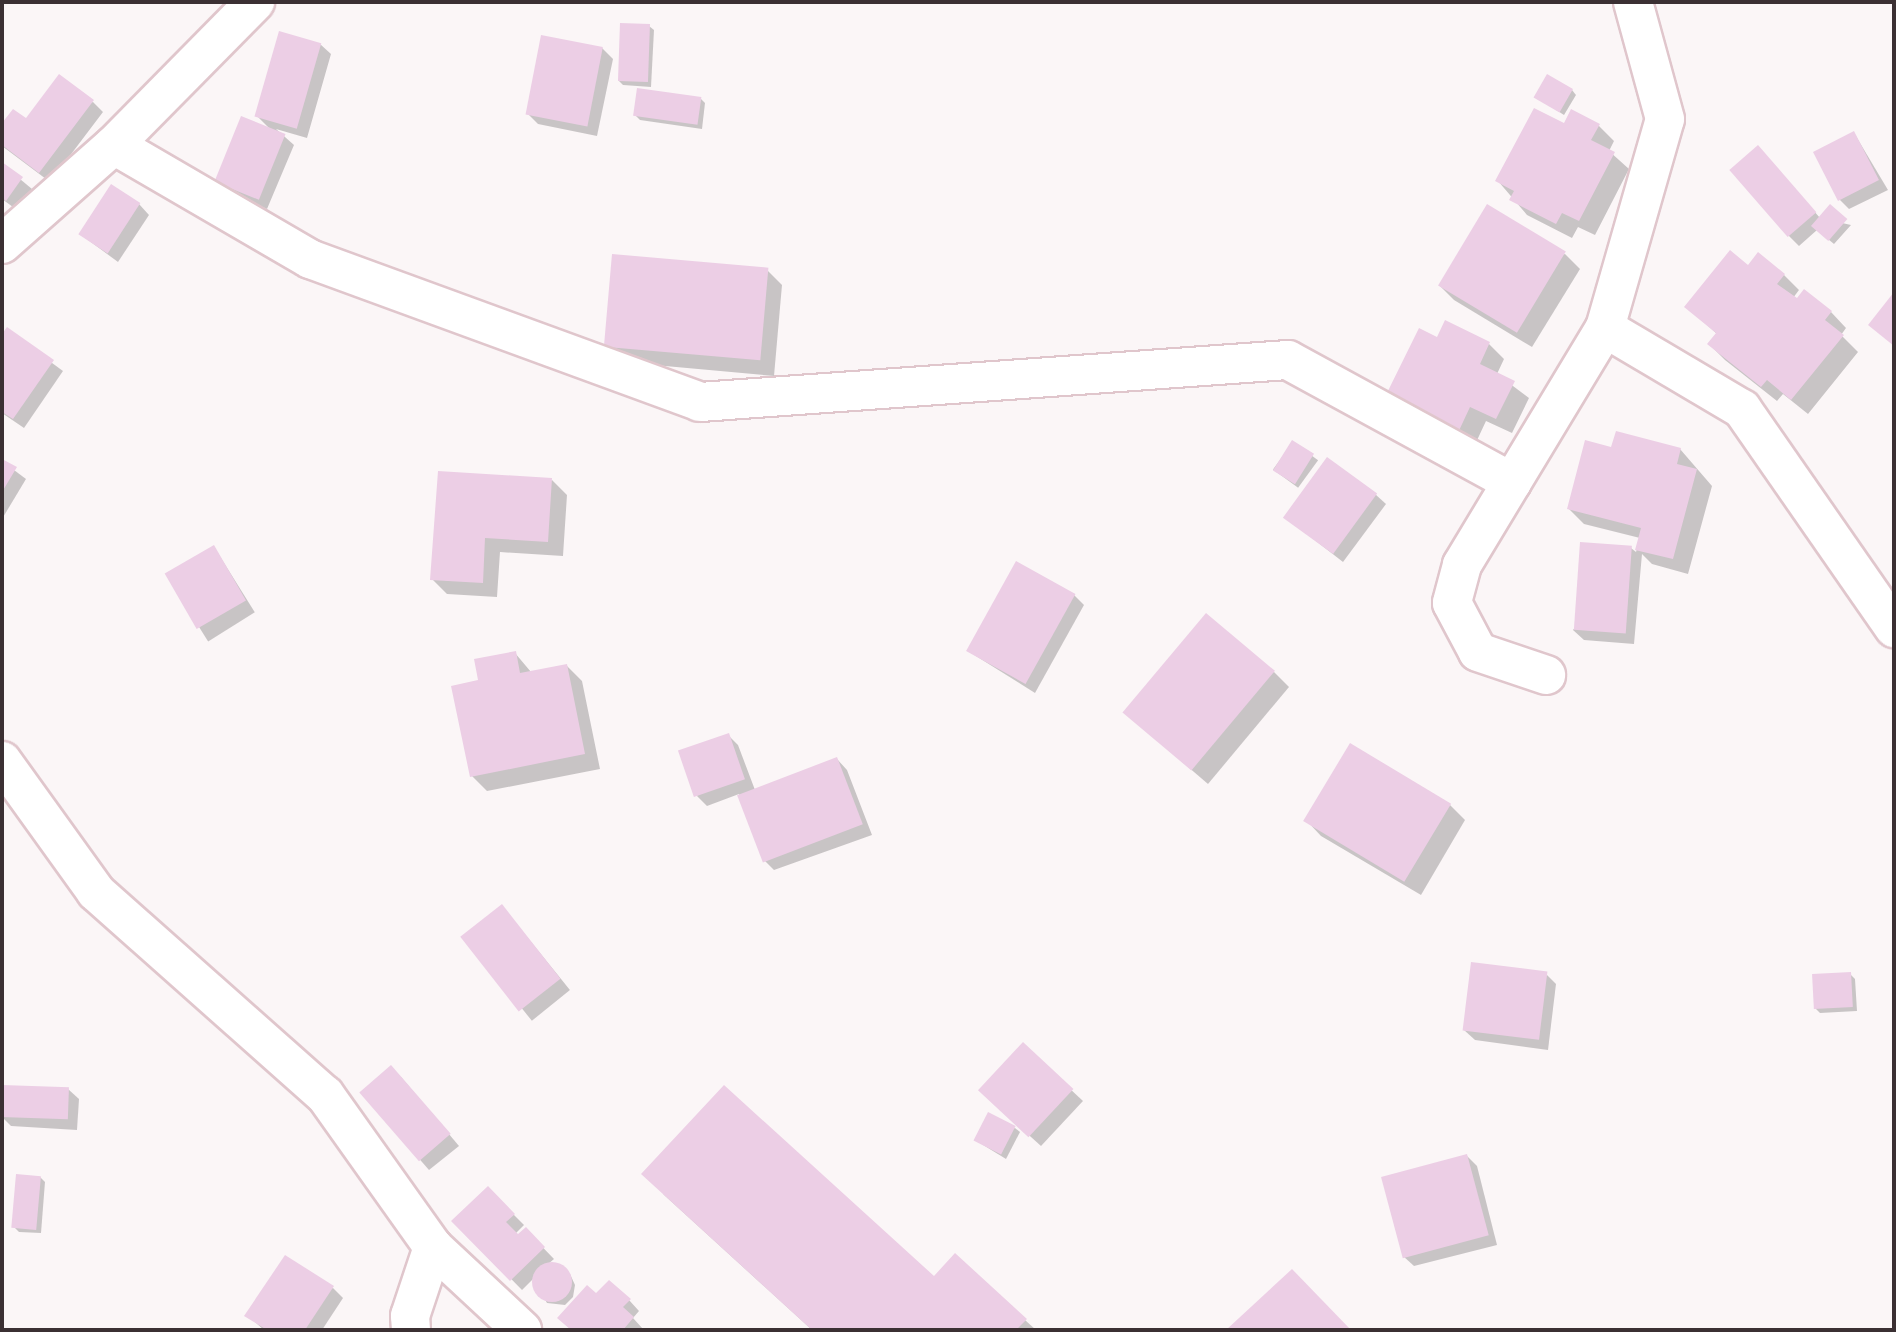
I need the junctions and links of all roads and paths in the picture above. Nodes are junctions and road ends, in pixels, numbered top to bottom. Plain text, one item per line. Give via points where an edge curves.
1 (255, 2) edge
2 (1633, 2) edge
3 (114, 145) junction
4 (2, 244) edge
5 (1605, 328) junction
6 (1512, 482) junction
7 (1894, 628) edge
8 (1546, 675) dead end
9 (2, 761) edge
10 (433, 1247) junction
11 (411, 1330) edge
12 (522, 1330) edge

1 - 3 street
2 - 5 street via 1665,118
3 - 4 street
3 - 6 street via 310,258 700,402 1289,360
5 - 6 street
5 - 7 street via 1742,409
6 - 8 street via 1462,565 1452,603 1478,652
9 - 10 street via 96,892 325,1095
10 - 11 street via 410,1316
10 - 12 street

